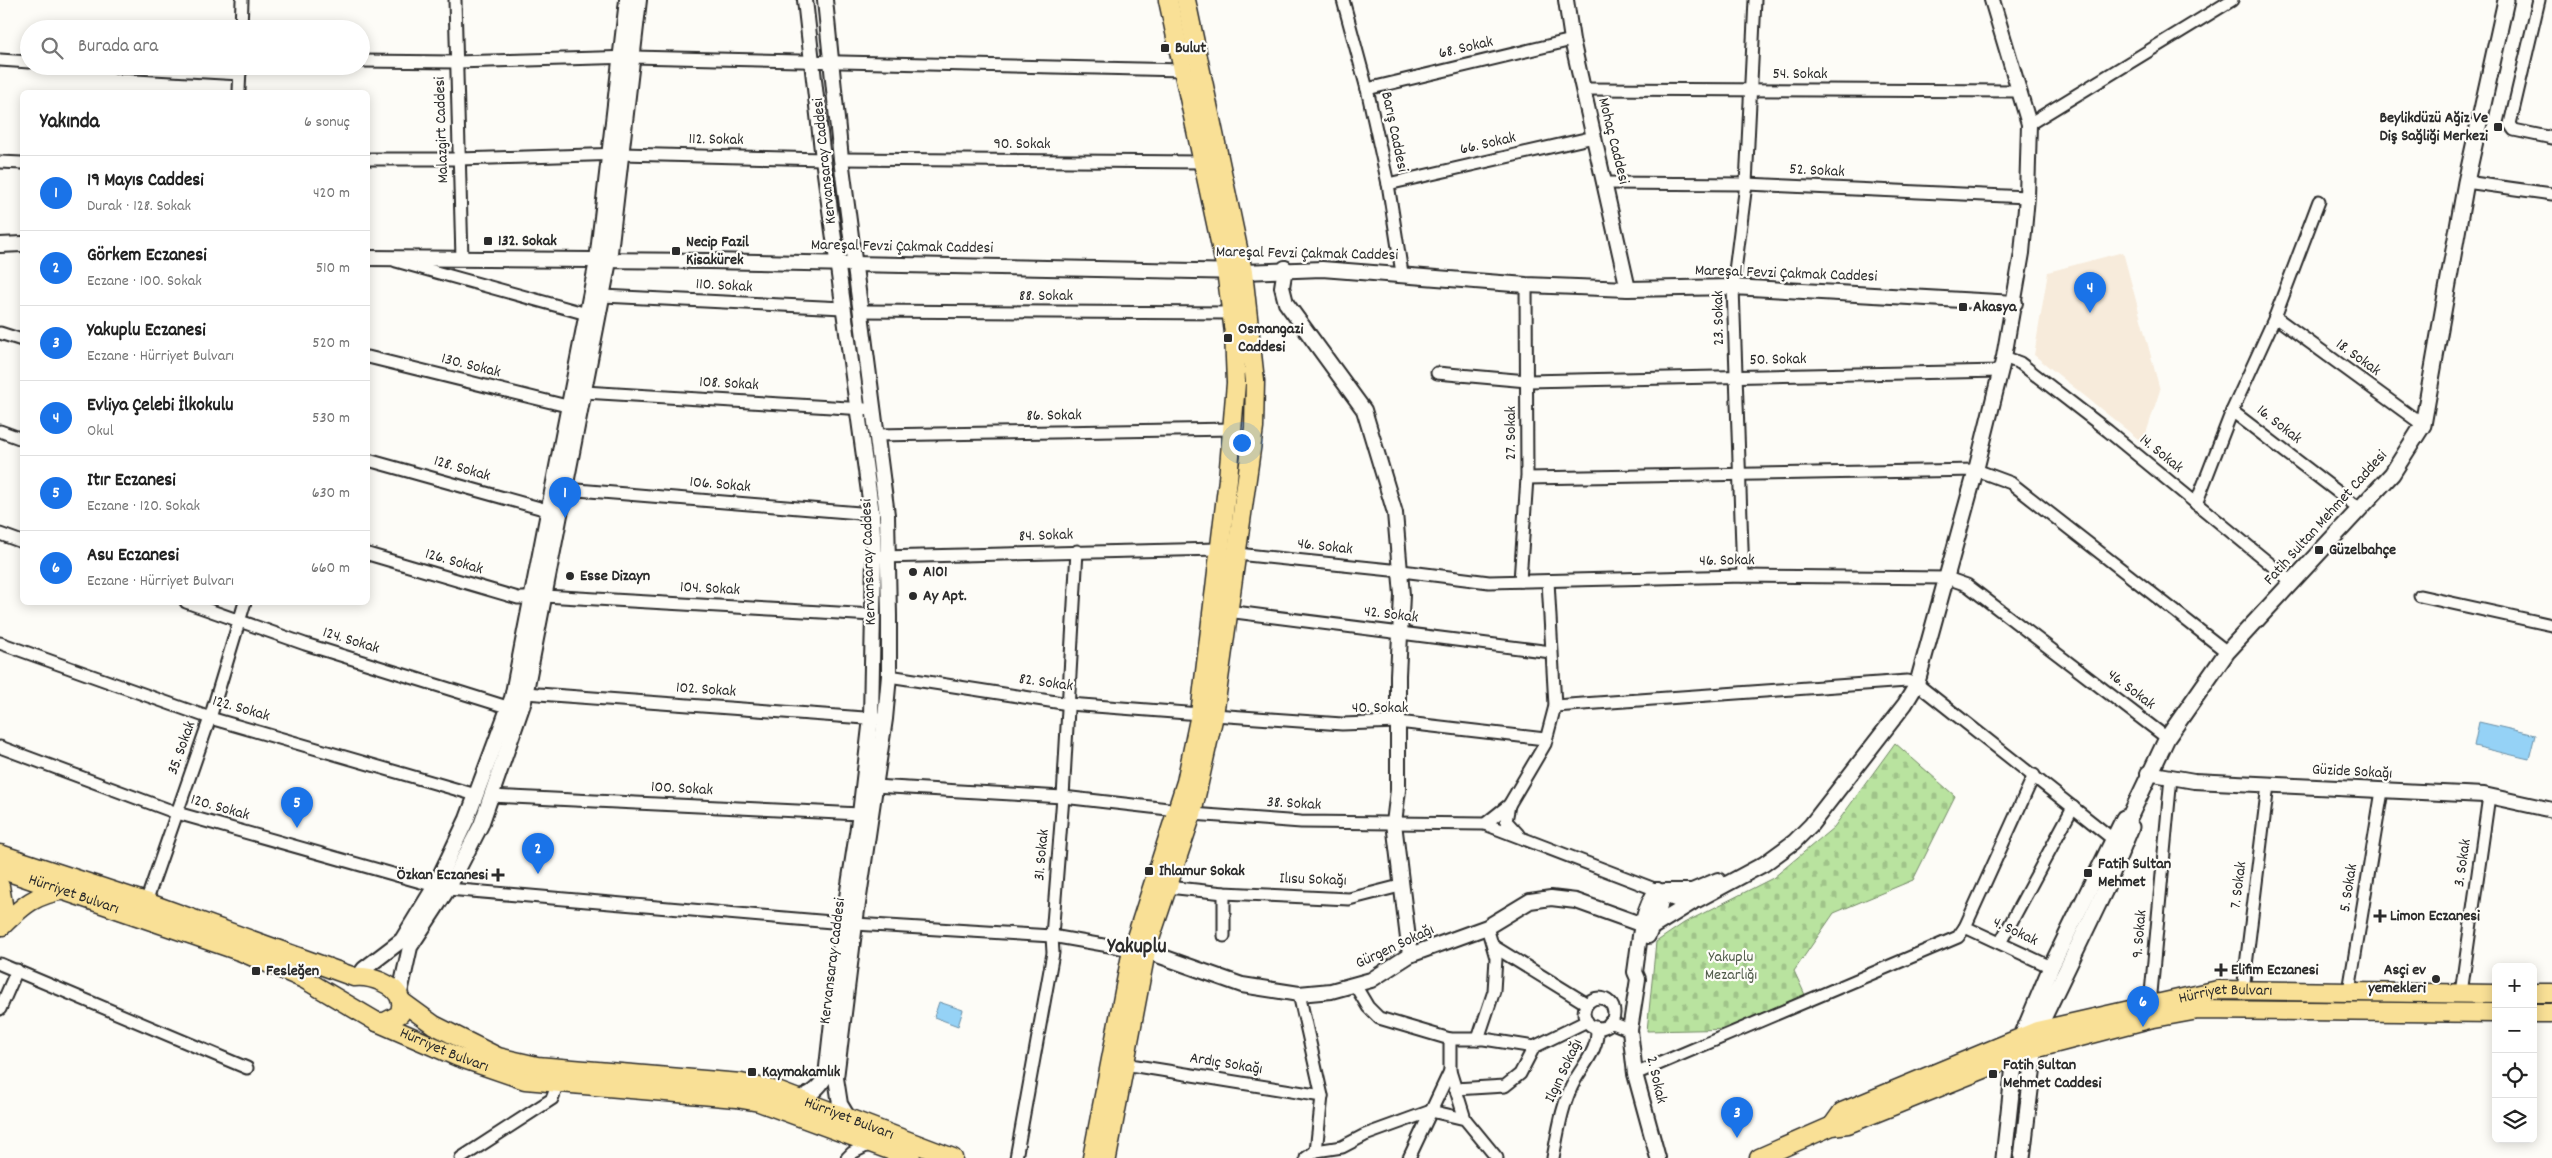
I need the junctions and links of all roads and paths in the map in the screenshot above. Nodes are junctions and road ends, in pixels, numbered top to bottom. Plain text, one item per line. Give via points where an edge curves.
1 (242, 0) edge
2 (455, 0) edge
3 (627, 0) edge
4 (639, 0) edge
5 (805, 0) edge
6 (825, 0) edge
7 (1168, 0) edge
8 (1186, 0) edge
9 (1343, 0) edge
10 (1566, 0) edge
11 (1755, 0) edge
12 (1992, 0) edge
13 (2232, 0) edge
14 (2506, 0) edge
15 (2539, 0) edge
16 (241, 20) edge
17 (1572, 40) junction
18 (626, 57) junction
19 (0, 60) edge
20 (812, 60) junction
21 (20, 61) edge
22 (370, 61) edge
23 (832, 61) junction
24 (456, 62) junction
25 (1183, 70) junction
26 (240, 75) edge
27 (1368, 89) junction
28 (1582, 89) junction
29 (239, 90) edge
30 (1751, 90) junction
31 (2018, 91) junction
32 (2029, 124) junction
33 (1594, 137) junction
34 (2552, 138) edge
35 (616, 154) junction
36 (823, 158) junction
37 (370, 159) edge
38 (459, 159) junction
39 (842, 159) junction
40 (0, 162) edge
41 (1203, 162) junction
42 (20, 163) edge
43 (2466, 182) junction
44 (1606, 183) junction
45 (1388, 184) junction
46 (1746, 184) junction
47 (2552, 194) edge
48 (2027, 197) junction
49 (2319, 201) dead end
50 (0, 244) edge
51 (20, 244) edge
52 (370, 258) edge
53 (385, 259) junction
54 (462, 259) junction
55 (603, 261) junction
56 (838, 263) junction
57 (855, 264) junction
58 (1285, 268) junction
59 (1234, 271) junction
60 (1402, 273) junction
61 (1526, 285) junction
62 (1734, 287) junction
63 (1628, 289) junction
64 (603, 296) junction
65 (2015, 303) junction
66 (843, 308) junction
67 (860, 311) junction
68 (1231, 313) junction
69 (587, 314) junction
70 (2275, 317) junction
71 (0, 333) edge
72 (20, 339) edge
73 (2004, 356) junction
74 (370, 357) edge
75 (1437, 372) dead end
76 (2001, 372) junction
77 (1736, 377) junction
78 (1527, 380) junction
79 (578, 391) junction
80 (567, 406) junction
81 (581, 407) junction
82 (857, 408) junction
83 (872, 409) junction
84 (2232, 411) junction
85 (2423, 425) junction
86 (1233, 429) junction
87 (0, 431) edge
88 (876, 435) junction
89 (20, 438) edge
90 (370, 461) edge
91 (1976, 470) junction
92 (1741, 476) junction
93 (1527, 478) junction
94 (559, 488) junction
95 (2196, 504) junction
96 (554, 510) junction
97 (2360, 510) junction
98 (872, 514) junction
99 (0, 534) edge
100 (20, 541) edge
101 (1218, 549) junction
102 (1077, 551) junction
103 (1237, 554) junction
104 (370, 555) edge
105 (881, 557) junction
106 (1401, 571) junction
107 (1743, 576) junction
108 (1947, 578) junction
109 (1520, 581) junction
110 (1548, 581) junction
111 (2292, 582) junction
112 (2420, 596) dead end
113 (538, 597) junction
114 (194, 605) edge
115 (244, 605) edge
116 (1227, 611) junction
117 (874, 615) junction
118 (240, 622) junction
119 (2552, 625) edge
120 (1400, 632) junction
121 (0, 643) edge
122 (1551, 652) junction
123 (2227, 652) junction
124 (889, 676) junction
125 (1917, 684) junction
126 (519, 692) junction
127 (1068, 704) junction
128 (1556, 706) junction
129 (507, 707) junction
130 (522, 707) junction
131 (1207, 714) junction
132 (210, 718) junction
133 (878, 719) junction
134 (1398, 722) junction
135 (2167, 738) junction
136 (1545, 739) junction
137 (0, 747) edge
138 (2148, 773) junction
139 (2034, 775) junction
140 (2171, 777) junction
141 (2268, 785) junction
142 (874, 786) junction
143 (2382, 791) junction
144 (476, 795) junction
145 (491, 796) junction
146 (2489, 796) junction
147 (1063, 797) junction
148 (1509, 805) junction
149 (2073, 807) junction
150 (2552, 810) edge
151 (1184, 812) junction
152 (177, 813) junction
153 (866, 816) junction
154 (2130, 816) junction
155 (1394, 823) junction
156 (1485, 824) junction
157 (1521, 837) junction
158 (2114, 840) junction
159 (0, 854) edge
160 (0, 869) edge
161 (0, 886) edge
162 (1168, 886) junction
163 (1400, 886) junction
164 (442, 888) junction
165 (65, 890) junction
166 (1657, 890) junction
167 (1224, 893) junction
168 (1697, 900) junction
169 (146, 902) junction
170 (849, 923) junction
171 (1487, 926) junction
172 (1647, 926) junction
173 (1965, 927) junction
174 (1, 928) edge
175 (1052, 936) junction
176 (1224, 936) dead end
177 (2000, 943) junction
178 (1493, 946) junction
179 (1139, 951) junction
180 (1410, 955) junction
181 (0, 964) edge
182 (2051, 967) junction
183 (17, 970) junction
184 (357, 976) junction
185 (1355, 984) junction
186 (2243, 990) junction
187 (2349, 991) junction
188 (2460, 993) junction
189 (1299, 994) junction
190 (2492, 994) edge
191 (400, 999) junction
192 (1587, 1004) junction
193 (2150, 1004) junction
194 (0, 1009) edge
195 (358, 1011) junction
196 (2492, 1013) edge
197 (2537, 1013) edge
198 (2552, 1013) edge
199 (377, 1022) junction
200 (1610, 1022) junction
201 (1591, 1024) junction
202 (1630, 1030) junction
203 (1450, 1039) junction
204 (1478, 1039) junction
205 (2031, 1039) junction
206 (1534, 1047) junction
207 (2015, 1056) junction
208 (1124, 1064) junction
209 (247, 1068) dead end
210 (1450, 1071) junction
211 (1634, 1074) junction
212 (558, 1083) junction
213 (1455, 1089) junction
214 (1322, 1096) junction
215 (798, 1099) junction
216 (1431, 1111) junction
217 (849, 1118) junction
218 (1465, 1119) junction
219 (1832, 1126) junction
220 (1095, 1140) junction
221 (872, 1143) junction
222 (1316, 1151) junction
223 (461, 1158) edge
224 (847, 1158) edge
225 (910, 1158) edge
226 (953, 1158) edge
227 (1016, 1158) edge
228 (1078, 1158) edge
229 (1092, 1158) edge
230 (1107, 1158) edge
231 (1306, 1158) edge
232 (1409, 1158) edge
233 (1497, 1158) edge
234 (1553, 1158) edge
235 (1658, 1158) edge
236 (1759, 1158) edge
237 (2004, 1158) edge
238 (2022, 1158) edge

1 - 16 street
2 - 24 street, Malazgirt Caddesi
3 - 18 street
4 - 18 street
5 - 20 street, Kervansaray Caddesi
6 - 23 street, Kervansaray Caddesi
7 - 25 main road
8 - 59 main road
9 - 27 street, Barış Caddesi
10 - 17 street, Mohaç Caddesi
11 - 30 street, 23. Sokak
12 - 31 street
13 - 32 street
14 - 43 main road, Fatih Sultan Mehmet Caddesi
15 - 34 street via 2510,124 2514,130
17 - 27 street, 68. Sokak
17 - 28 street, Mohaç Caddesi
18 - 20 street
18 - 24 street
18 - 35 street
19 - 21 street
20 - 23 street
20 - 36 street, Kervansaray Caddesi
22 - 24 street
23 - 25 street
23 - 39 street, Kervansaray Caddesi
24 - 38 street, Malazgirt Caddesi
25 - 41 main road
26 - 29 street
27 - 45 street, Barış Caddesi
28 - 30 street, 54. Sokak
28 - 33 street, Mohaç Caddesi
30 - 31 street, 54. Sokak
30 - 46 street, 23. Sokak
31 - 32 street
32 - 48 street
33 - 44 street, Mohaç Caddesi
33 - 45 street, 66. Sokak
35 - 36 street, 112. Sokak
35 - 38 street, 112. Sokak
35 - 55 street
36 - 56 street, Kervansaray Caddesi
37 - 38 street, 112. Sokak
38 - 54 street, Malazgirt Caddesi
39 - 41 street, 90. Sokak
39 - 57 street, Kervansaray Caddesi
40 - 42 street
41 - 59 main road
43 - 47 street
43 - 85 main road, Fatih Sultan Mehmet Caddesi
44 - 46 street, 52. Sokak
44 - 63 street, Mohaç Caddesi
45 - 60 street, Barış Caddesi
46 - 48 street, 52. Sokak
46 - 62 street, 23. Sokak
48 - 65 street
49 - 70 street
50 - 51 street
52 - 53 street, Mareşal Fevzi Çakmak Caddesi
53 - 54 street, Mareşal Fevzi Çakmak Caddesi
53 - 69 street
54 - 55 street, Mareşal Fevzi Çakmak Caddesi
55 - 56 street, Mareşal Fevzi Çakmak Caddesi
55 - 64 street
55 - 69 street
56 - 57 street, Mareşal Fevzi Çakmak Caddesi
56 - 66 street, Kervansaray Caddesi
57 - 59 street, Mareşal Fevzi Çakmak Caddesi
57 - 67 street, Kervansaray Caddesi
58 - 59 street, Mareşal Fevzi Çakmak Caddesi
58 - 60 street, Mareşal Fevzi Çakmak Caddesi
58 - 106 street via 1282,286 1286,303 1364,410 1395,513
59 - 68 main road
59 - 103 main road via 1255,390 1254,428
60 - 61 street, Mareşal Fevzi Çakmak Caddesi
61 - 63 street, Mareşal Fevzi Çakmak Caddesi
61 - 78 street, 27. Sokak
62 - 63 street, Mareşal Fevzi Çakmak Caddesi
62 - 65 street, Mareşal Fevzi Çakmak Caddesi
62 - 77 street, 23. Sokak
64 - 66 street, 110. Sokak
64 - 79 street
65 - 73 street
66 - 82 street, Kervansaray Caddesi
67 - 68 street, 88. Sokak
67 - 83 street, Kervansaray Caddesi
68 - 86 main road via 1236,383
69 - 79 street
70 - 84 street
70 - 85 street, 18. Sokak
71 - 72 street
73 - 76 street
73 - 95 street, 14. Sokak via 2027,369 2108,431
74 - 80 street, 130. Sokak
75 - 78 street, 50. Sokak
76 - 77 street, 50. Sokak
76 - 91 street
77 - 78 street, 50. Sokak
77 - 92 street, 23. Sokak
78 - 93 street, 27. Sokak
79 - 80 street
79 - 81 street
79 - 82 street, 108. Sokak
80 - 81 street
80 - 94 street
81 - 94 street
82 - 83 street, 108. Sokak
82 - 98 street, Kervansaray Caddesi
83 - 88 street, Kervansaray Caddesi
84 - 95 street, 16. Sokak
84 - 97 street, 16. Sokak
85 - 97 main road, Fatih Sultan Mehmet Caddesi via 2392,474
86 - 88 street, 86. Sokak
86 - 101 main road
87 - 89 street
88 - 105 street, Kervansaray Caddesi via 887,515
90 - 96 street, 128. Sokak
91 - 92 street
91 - 108 street
91 - 123 street via 2011,483
92 - 93 street
92 - 107 street, 23. Sokak
93 - 109 street, 27. Sokak
94 - 96 street
94 - 98 street, 106. Sokak
95 - 111 street, 14. Sokak
96 - 113 street
97 - 111 main road, Fatih Sultan Mehmet Caddesi
98 - 105 street, Kervansaray Caddesi
99 - 100 street
101 - 102 street, 84. Sokak
101 - 103 main road
101 - 131 main road
102 - 105 street, 84. Sokak
102 - 127 street, 31. Sokak
103 - 106 street, 46. Sokak
103 - 116 main road
104 - 113 street, 126. Sokak via 518,598
105 - 117 street, Kervansaray Caddesi
105 - 124 street, Kervansaray Caddesi
106 - 109 street, 46. Sokak via 1490,582
106 - 120 street
107 - 108 street, 46. Sokak
107 - 110 street, 46. Sokak
108 - 125 street
108 - 135 street, 46. Sokak via 1967,585
109 - 110 street, 46. Sokak
110 - 122 street
111 - 123 main road, Fatih Sultan Mehmet Caddesi
112 - 119 street
113 - 117 street, 104. Sokak
113 - 126 street
114 - 118 street, 124. Sokak
115 - 118 street, 35. Sokak
116 - 120 street, 42. Sokak
116 - 131 main road
117 - 133 street, Kervansaray Caddesi
118 - 129 street, 124. Sokak
118 - 132 street, 35. Sokak
120 - 122 street, 42. Sokak
120 - 134 street
121 - 132 street, 122. Sokak
122 - 128 street
123 - 135 main road, Fatih Sultan Mehmet Caddesi
124 - 127 street, 82. Sokak
124 - 133 street, Kervansaray Caddesi
125 - 128 street via 1907,681
125 - 139 street
125 - 166 street via 1887,715 1810,815 1779,844 1741,868 1692,891
125 - 168 street via 1811,825 1794,842 1764,864
126 - 129 street
126 - 130 street
126 - 133 street, 102. Sokak
127 - 131 street, 82. Sokak
127 - 147 street, 31. Sokak
128 - 136 street
129 - 130 street
129 - 144 street
130 - 145 street
131 - 134 street, 40. Sokak via 1342,724
131 - 151 main road
132 - 144 street, 122. Sokak
132 - 152 street, 35. Sokak
133 - 142 street, Kervansaray Caddesi
133 - 153 street, Kervansaray Caddesi
134 - 136 street, 40. Sokak
134 - 155 street via 1398,790
135 - 138 main road, Fatih Sultan Mehmet Caddesi
136 - 148 street
137 - 152 street, 120. Sokak
138 - 140 street, Güzide Sokağı
138 - 154 main road, Fatih Sultan Mehmet Caddesi
139 - 149 street
139 - 173 street
140 - 141 street, Güzide Sokağı
140 - 193 street, 9. Sokak
141 - 143 street, Güzide Sokağı
141 - 186 street, 7. Sokak
142 - 147 street, 38. Sokak
142 - 153 street, Kervansaray Caddesi
143 - 146 street, Güzide Sokağı
143 - 187 street, 5. Sokak
144 - 145 street
144 - 164 street
145 - 153 street, 100. Sokak
145 - 164 street via 481,825
146 - 150 street, Güzide Sokağı
146 - 188 street, 3. Sokak
147 - 151 street, 38. Sokak
147 - 175 street, 31. Sokak
148 - 156 street
148 - 157 street via 1506,821
149 - 158 street
149 - 177 street
151 - 155 street, 38. Sokak via 1301,822
151 - 162 main road
151 - 179 main road
152 - 164 street, 120. Sokak
152 - 169 street, 35. Sokak
153 - 170 street, Kervansaray Caddesi
154 - 158 main road, Fatih Sultan Mehmet Caddesi via 2124,818
154 - 205 main road, Fatih Sultan Mehmet Caddesi via 2132,823 2104,892
155 - 156 street, 38. Sokak
155 - 163 street
156 - 157 street, 38. Sokak
157 - 166 street, 38. Sokak
158 - 182 main road, Fatih Sultan Mehmet Caddesi
159 - 169 main road, Hürriyet Bulvarı
160 - 165 main road, Hürriyet Bulvarı
161 - 174 main road via 4,910
162 - 167 street, Ilısu Sokağı
162 - 179 main road
163 - 167 street, Ilısu Sokağı via 1350,899
163 - 180 street
164 - 170 street, 120. Sokak
164 - 184 street via 402,940
164 - 191 street via 410,947
165 - 174 main road via 43,894 24,904
165 - 195 main road, Hürriyet Bulvarı via 242,952 304,979
166 - 168 street via 1678,901
166 - 172 street via 1661,902
167 - 176 street
168 - 172 street
169 - 184 main road, Hürriyet Bulvarı
170 - 175 street, 120. Sokak
170 - 215 street, Kervansaray Caddesi via 826,1076 810,1095
170 - 217 street, Kervansaray Caddesi via 836,1078 840,1104
171 - 172 street, Gürgen Sokağı via 1530,901 1551,898 1576,901
171 - 178 street
171 - 180 street, Gürgen Sokağı
172 - 202 street, 2. Sokak via 1635,972 1638,979
173 - 177 street, 4. Sokak
173 - 211 street via 1958,937
175 - 179 street, 120. Sokak
175 - 227 street, 31. Sokak via 1053,953
177 - 182 street, 4. Sokak
178 - 192 street
178 - 204 street via 1496,958 1494,991
179 - 189 street, Gürgen Sokağı via 1242,984
179 - 208 main road
179 - 220 main road
180 - 185 street, Gürgen Sokağı via 1372,980
181 - 183 street
182 - 205 main road, Fatih Sultan Mehmet Caddesi
183 - 194 street
183 - 209 street
184 - 191 main road via 379,980 394,990
184 - 195 main road via 350,996
185 - 189 street, Gürgen Sokağı via 1331,991
185 - 203 street via 1368,1007 1379,1018
186 - 187 main road, Hürriyet Bulvarı
186 - 193 main road, Hürriyet Bulvarı via 2218,990
187 - 188 main road, Hürriyet Bulvarı
188 - 190 main road, Hürriyet Bulvarı
189 - 214 street
191 - 199 main road via 400,1014 385,1022
191 - 215 main road, Hürriyet Bulvarı via 434,1025 498,1057 537,1066 741,1083
192 - 200 street via 1595,998 1609,1001 1613,1009
192 - 201 street via 1584,1012
193 - 205 main road, Hürriyet Bulvarı
195 - 199 main road, Hürriyet Bulvarı
196 - 205 main road, Hürriyet Bulvarı via 2198,1010
197 - 198 main road
199 - 212 main road, Hürriyet Bulvarı via 458,1057 525,1080
200 - 201 street via 1604,1027
200 - 202 street
201 - 206 street
201 - 234 street, Ilgın Sokağı via 1598,1034 1561,1117
202 - 211 street, 2. Sokak
203 - 204 street
203 - 210 street
204 - 206 street
205 - 207 main road, Hürriyet Bulvarı
205 - 219 main road, Hürriyet Bulvarı via 1842,1112
205 - 238 main road
206 - 213 street via 1520,1074 1505,1086
207 - 219 main road, Hürriyet Bulvarı via 1848,1124
207 - 237 main road
208 - 214 street, Ardıç Sokağı
208 - 230 main road
210 - 213 street
210 - 216 street
211 - 235 street, 2. Sokak
212 - 221 main road, Hürriyet Bulvarı via 759,1102
212 - 223 street via 552,1099
213 - 218 street
214 - 222 street
215 - 217 main road, Hürriyet Bulvarı
216 - 218 street
216 - 222 street via 1342,1147
216 - 232 street
217 - 226 main road, Hürriyet Bulvarı
218 - 233 street
219 - 236 main road, Hürriyet Bulvarı
220 - 228 main road
220 - 229 main road
221 - 224 street
221 - 225 main road, Hürriyet Bulvarı
222 - 231 street

